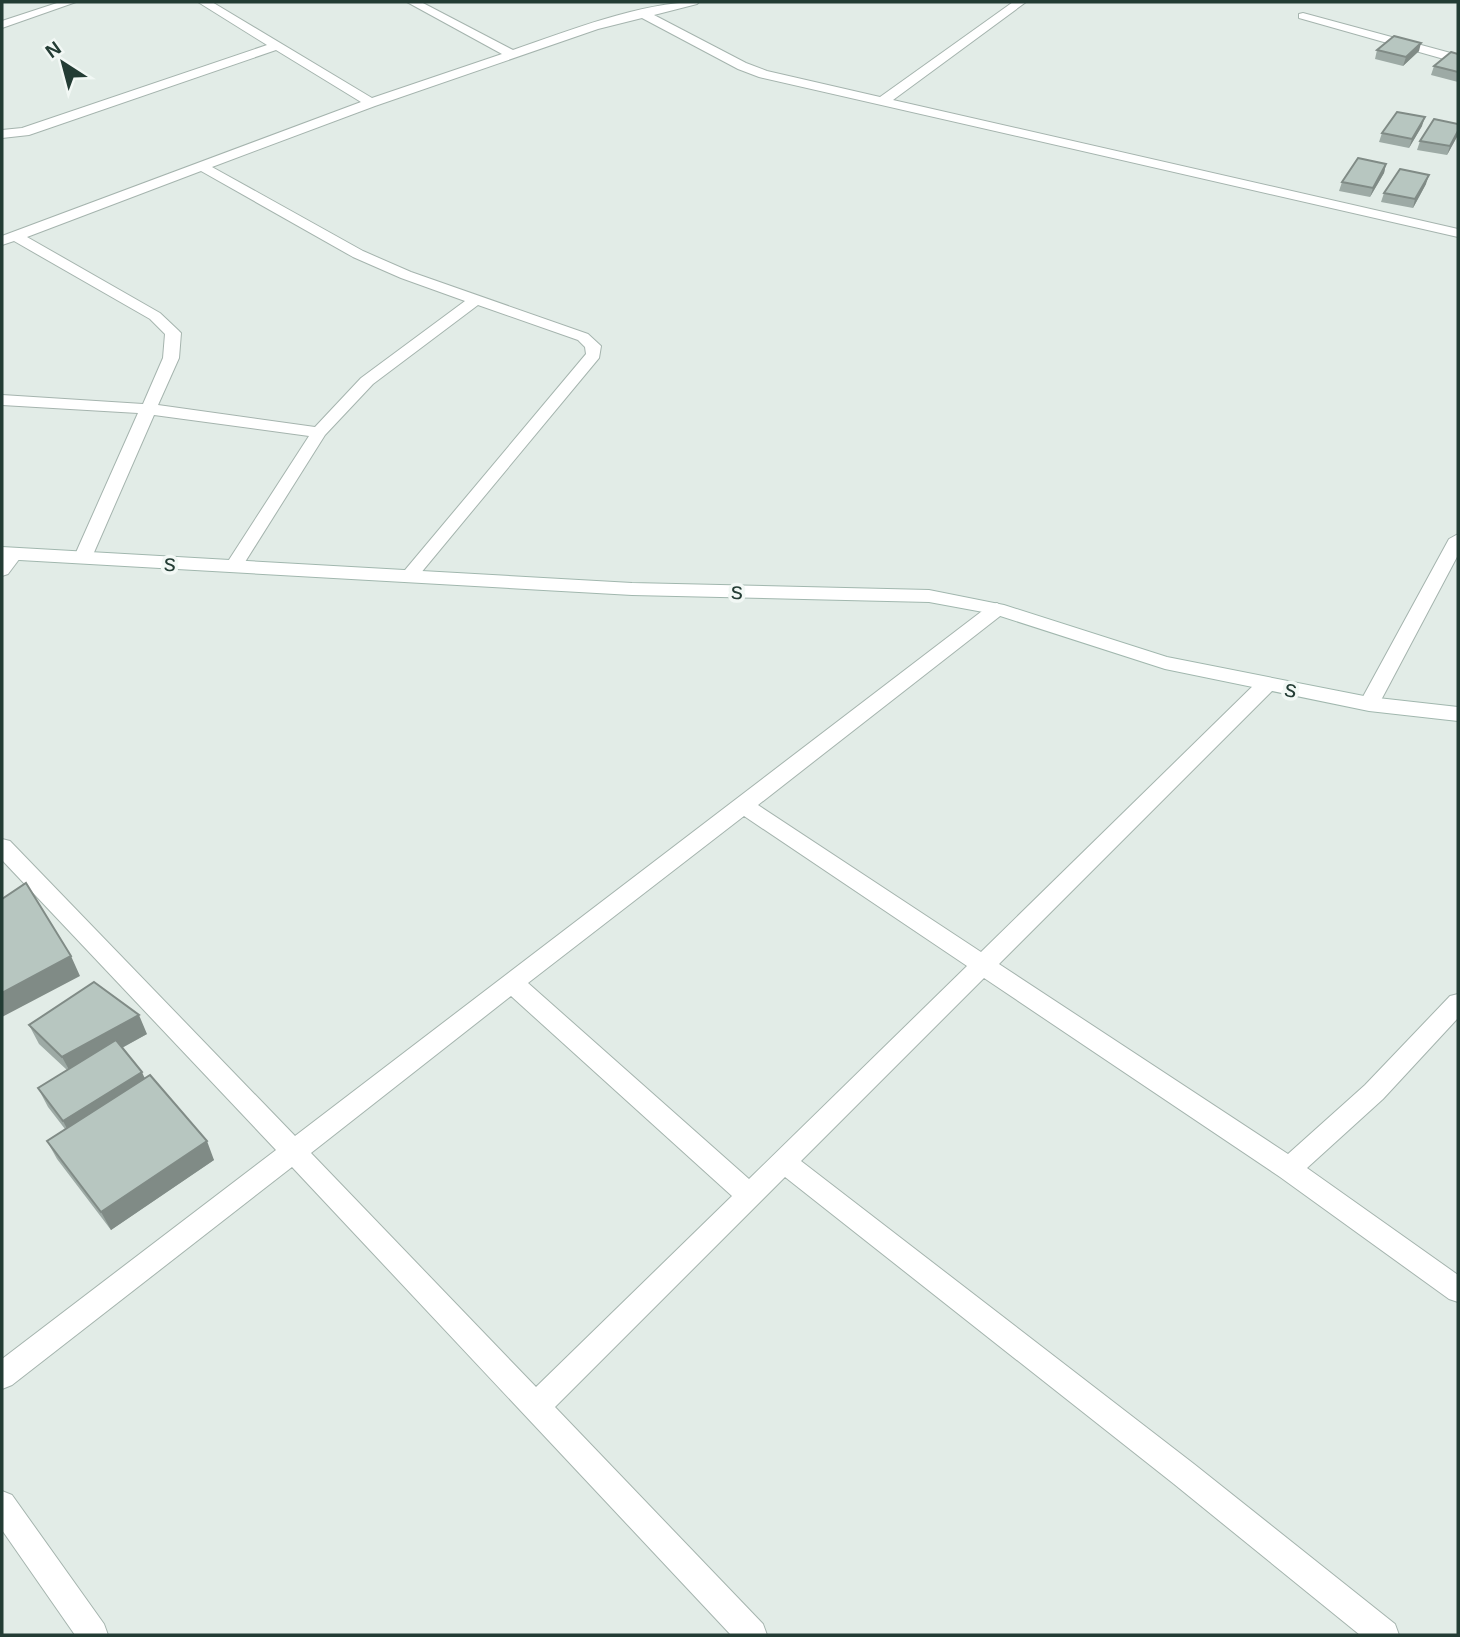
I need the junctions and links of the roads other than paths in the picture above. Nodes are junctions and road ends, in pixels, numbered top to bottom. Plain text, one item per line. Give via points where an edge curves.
1 (69, 2) edge
2 (204, 2) edge
3 (413, 2) edge
4 (693, 2) edge
5 (1020, 2) edge
6 (643, 14) junction
7 (1303, 16) dead end
8 (2, 25) edge
9 (277, 46) junction
10 (512, 54) junction
11 (1458, 59) edge
12 (883, 101) junction
13 (371, 103) junction
14 (2, 134) edge
15 (201, 166) junction
16 (1458, 233) edge
17 (8, 238) edge
18 (477, 299) junction
19 (2, 400) edge
20 (148, 409) junction
21 (319, 432) junction
22 (1458, 539) edge
23 (8, 553) edge
24 (83, 557) junction
25 (234, 566) junction
26 (2, 570) edge
27 (409, 576) junction
28 (997, 609) junction
29 (1267, 684) junction
30 (1369, 704) junction
31 (1458, 714) edge
32 (743, 805) junction
33 (2, 847) edge
34 (983, 964) junction
35 (512, 983) junction
36 (1458, 1003) edge
37 (293, 1151) junction
38 (783, 1161) junction
39 (1289, 1169) junction
40 (749, 1195) junction
41 (1458, 1290) edge
42 (2, 1376) edge
43 (535, 1407) junction
44 (2, 1505) edge
45 (93, 1635) edge
46 (752, 1635) edge
47 (1384, 1635) edge

1 - 8 street
2 - 9 street
3 - 10 street
4 - 6 street
5 - 12 street
6 - 10 street
6 - 12 street via 763,74
7 - 11 street
9 - 13 street
9 - 14 street via 24,132
10 - 13 street
12 - 16 street
13 - 15 street
15 - 17 street
15 - 18 street via 358,254
17 - 20 street via 155,316 173,333 171,358
18 - 21 street via 367,381
18 - 27 street via 583,337 593,346 594,355
19 - 20 street
20 - 21 street
20 - 24 street
21 - 25 street
22 - 30 street
23 - 24 street, s
23 - 26 street
24 - 25 street, s
25 - 27 street, s
27 - 28 street, s via 632,589 929,596
28 - 29 street, s via 1166,663
28 - 32 street
29 - 30 street, s
29 - 34 street
30 - 31 street, s
32 - 34 street
32 - 35 street
33 - 37 street
34 - 38 street
34 - 39 street
35 - 37 street
35 - 40 street
36 - 39 street via 1374,1092
37 - 42 street
37 - 43 street
38 - 40 street
38 - 47 street
39 - 41 street
40 - 43 street
43 - 46 street
44 - 45 street

